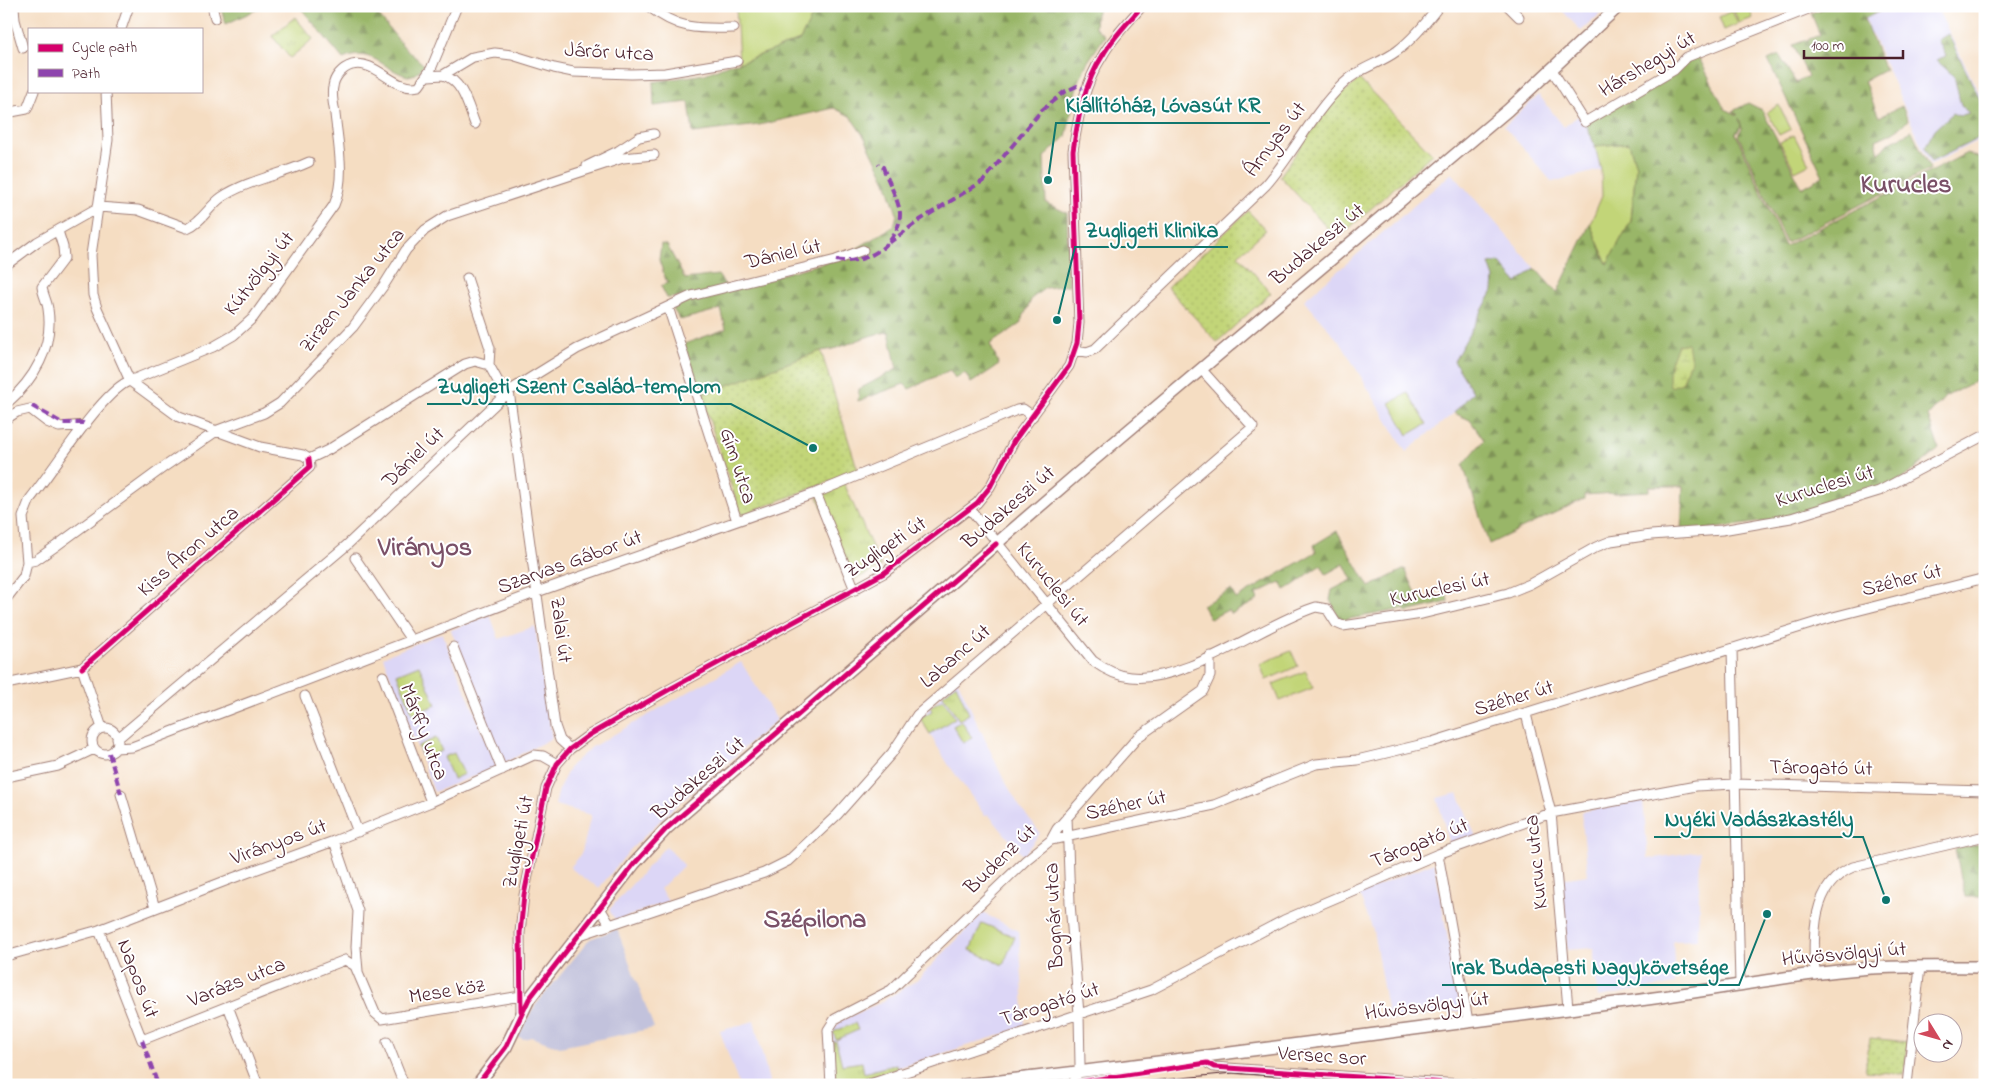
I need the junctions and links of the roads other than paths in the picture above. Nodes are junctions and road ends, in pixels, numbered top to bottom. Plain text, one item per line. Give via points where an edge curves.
1 (14, 6) edge
2 (129, 6) edge
3 (212, 6) edge
4 (457, 6) edge
5 (648, 6) edge
6 (1142, 6) edge
7 (1439, 6) edge
8 (1508, 6) edge
9 (1619, 6) edge
10 (1816, 6) edge
11 (1519, 17) dead end
12 (215, 18) dead end
13 (121, 28) edge
14 (734, 28) dead end
15 (23, 48) dead end
16 (737, 61) dead end
17 (1552, 70) junction
18 (443, 75) junction
19 (428, 76) junction
20 (34, 92) edge
21 (106, 92) edge
22 (6, 113) edge
23 (475, 124) dead end
24 (654, 134) dead end
25 (654, 155) dead end
26 (309, 162) dead end
27 (576, 173) junction
28 (99, 207) junction
29 (58, 231) junction
30 (863, 250) dead end
31 (6, 264) edge
32 (467, 278) dead end
33 (668, 307) junction
34 (1075, 350) junction
35 (489, 365) junction
36 (1201, 370) junction
37 (130, 381) junction
38 (507, 393) junction
39 (6, 404) edge
40 (1033, 416) junction
41 (6, 419) edge
42 (86, 425) junction
43 (218, 430) junction
44 (1985, 435) edge
45 (310, 459) junction
46 (816, 492) junction
47 (970, 509) junction
48 (737, 522) junction
49 (996, 544) junction
50 (355, 558) dead end
51 (27, 562) junction
52 (1985, 578) edge
53 (855, 590) junction
54 (538, 592) junction
55 (6, 598) edge
56 (1045, 604) junction
57 (411, 640) junction
58 (453, 647) dead end
59 (1732, 649) junction
60 (1210, 656) junction
61 (82, 668) junction
62 (383, 676) dead end
63 (6, 684) edge
64 (305, 696) dead end
65 (1526, 714) junction
66 (102, 728) junction
67 (116, 743) junction
68 (94, 748) junction
69 (570, 749) junction
70 (557, 764) junction
71 (502, 770) junction
72 (6, 777) edge
73 (1735, 784) junction
74 (1985, 791) edge
75 (121, 794) dead end
76 (431, 802) junction
77 (1551, 813) junction
78 (1067, 817) junction
79 (358, 832) junction
80 (1068, 836) junction
81 (1985, 836) edge
82 (1051, 840) junction
83 (334, 842) junction
84 (1438, 854) junction
85 (155, 908) junction
86 (600, 908) junction
87 (610, 924) junction
88 (99, 930) junction
89 (580, 935) junction
90 (356, 947) junction
91 (6, 956) edge
92 (345, 960) junction
93 (1920, 967) junction
94 (1985, 967) edge
95 (358, 971) junction
96 (1815, 975) junction
97 (520, 977) junction
98 (540, 984) junction
99 (1740, 984) junction
100 (521, 996) junction
101 (228, 1006) junction
102 (1568, 1008) junction
103 (521, 1012) junction
104 (1079, 1014) junction
105 (1468, 1020) junction
106 (142, 1040) joint
107 (386, 1042) dead end
108 (1206, 1055) junction
109 (1078, 1072) junction
110 (900, 1074) junction
111 (258, 1085) edge
112 (404, 1085) edge
113 (477, 1085) edge
114 (831, 1085) edge
115 (867, 1085) edge
116 (901, 1085) edge
117 (964, 1085) edge
118 (1073, 1085) edge
119 (1475, 1085) edge
120 (1907, 1085) edge

1 - 15 street
2 - 13 street
3 - 12 street
4 - 19 street
5 - 14 street via 680,26
6 - 34 street, Zugligeti út via 1094,70 1077,123 1073,151 1079,323
7 - 34 street, Árnyas út via 1415,35 1396,51 1357,70 1314,118 1286,162 1266,185 1099,346 1087,352
8 - 11 street
9 - 17 main road, Budakeszi út
10 - 17 street, Hárshegyi út via 1687,57 1674,70 1585,122
16 - 18 street, Járőr utca via 665,74 631,74 574,72 495,53 473,57
17 - 36 main road, Budakeszi út
18 - 19 street, Járőr utca
18 - 23 street via 458,86
19 - 37 street, Kútvölgyi út via 419,86 410,88 364,65 353,65 339,74 332,89 340,177 334,205 253,318 239,331 212,347
20 - 22 street via 27,109
21 - 28 street via 108,140
24 - 27 street, Zirzen Janka utca via 639,137
25 - 27 street, Zirzen Janka utca via 624,158
26 - 28 street via 222,197 201,219 187,228 138,210
27 - 43 street, Zirzen Janka utca via 436,222 406,250 353,327 288,395 264,413
28 - 29 street
28 - 37 street via 92,256 94,295
29 - 31 street
29 - 39 street via 64,258 42,287 48,310 46,345 32,376
30 - 33 street, Dániel út via 836,260 690,296
32 - 35 street, Zalai út via 490,348
33 - 38 street, Dániel út via 577,349
33 - 48 street, Gím utca
34 - 40 street, Zugligeti út via 1067,370
35 - 38 street, Zalai út
35 - 45 street via 475,360 465,364
36 - 49 main road, Budakeszi út
36 - 56 street, Labanc út via 1253,427
37 - 42 street, Kútvölgyi út via 120,386
37 - 43 street via 179,417
38 - 54 street, Zalai út
38 - 67 street, Dániel út via 347,546
40 - 46 street, Szarvas Gábor út via 1023,409 1017,410
40 - 47 street, Zugligeti út via 1010,448 984,496
41 - 42 street via 30,409 59,427
42 - 51 street, Kútvölgyi út via 30,499 22,525
43 - 45 street via 260,447
43 - 51 street, Zirzen Janka utca via 36,560
44 - 60 street, Kuruclesi út via 1879,491 1791,518 1722,530 1611,541 1530,584 1468,604 1422,614 1343,626 1336,623 1327,609 1316,606
45 - 61 street, Kiss Áron utca via 310,467
46 - 48 street, Szarvas Gábor út
46 - 53 street
47 - 49 street, Kuruclesi út
47 - 53 street, Zugligeti út via 884,573
48 - 54 street, Szarvas Gábor út
49 - 56 street, Kuruclesi út
49 - 86 main road, Budakeszi út via 667,828
50 - 57 street
51 - 55 street via 24,576
52 - 59 street, Széher út via 1833,617
53 - 69 street, Zugligeti út via 670,689
54 - 57 street, Szarvas Gábor út
54 - 69 street, Zalai út via 557,733
56 - 60 street, Kuruclesi út via 1092,661 1114,673 1149,677 1174,672
56 - 87 street, Labanc út via 917,715 892,752 837,815 788,861 764,873
57 - 67 street, Szarvas Gábor út via 132,747
58 - 71 street
59 - 65 street, Széher út
59 - 73 street
60 - 78 street, Budenz út via 1210,676 1203,691 1138,737
61 - 63 street
61 - 66 street
62 - 76 street, Márffy utca
64 - 79 street
65 - 77 street, Kuruc utca
65 - 80 street, Széher út via 1357,760 1316,764 1214,805
66 - 67 street via 112,730
66 - 68 street via 93,736
67 - 68 street via 104,754
68 - 72 street via 58,766
69 - 70 street, Zugligeti út
70 - 71 street, Virányos út via 534,755
70 - 97 street, Zugligeti út via 546,788 524,895
71 - 76 street, Virányos út
73 - 74 street, Tárogató út
73 - 77 street, Tárogató út via 1696,786
73 - 99 street
75 - 85 street
76 - 79 street, Virányos út
77 - 84 street, Tárogató út
77 - 102 street, Kuruc utca
78 - 80 street, Bognár utca
78 - 82 street, Budenz út
79 - 83 street, Virányos út
80 - 82 street, Széher út
80 - 104 street, Bognár utca
81 - 96 street via 1853,867 1838,875 1824,892 1816,913
82 - 114 street, Budenz út via 1026,860 891,990 835,1019 828,1030
83 - 85 street, Virányos út
83 - 90 street via 356,901
84 - 104 street, Tárogató út via 1284,920 1151,990
84 - 105 street
85 - 88 street, Virányos út
86 - 87 street
86 - 89 main road, Budakeszi út
87 - 89 street, Labanc út
88 - 91 street, Virányos út
88 - 106 street, Napos út
89 - 98 main road, Budakeszi út
90 - 92 street
90 - 95 street
92 - 95 street
92 - 101 street, Varázs utca
93 - 94 main road, Hűvösvölgyi út
93 - 96 main road, Hűvösvölgyi út via 1870,968
93 - 120 street
95 - 100 street, Mese köz via 378,1018
96 - 99 main road, Hűvösvölgyi út
97 - 98 street via 532,985
97 - 100 street, Zugligeti út
98 - 103 main road, Budakeszi út
99 - 102 main road, Hűvösvölgyi út
100 - 103 street, Zugligeti út
101 - 106 street, Varázs utca
101 - 111 street
102 - 105 main road, Hűvösvölgyi út
103 - 113 main road, Budakeszi út via 506,1047
104 - 109 street, Bognár utca
104 - 110 street, Tárogató út
105 - 108 main road, Hűvösvölgyi út
107 - 112 street
108 - 109 main road, Hűvösvölgyi út
108 - 119 street, Versec sor via 1207,1063 1214,1067
109 - 117 main road, Hűvösvölgyi út
109 - 118 street
110 - 115 street, Tárogató út
110 - 116 street

